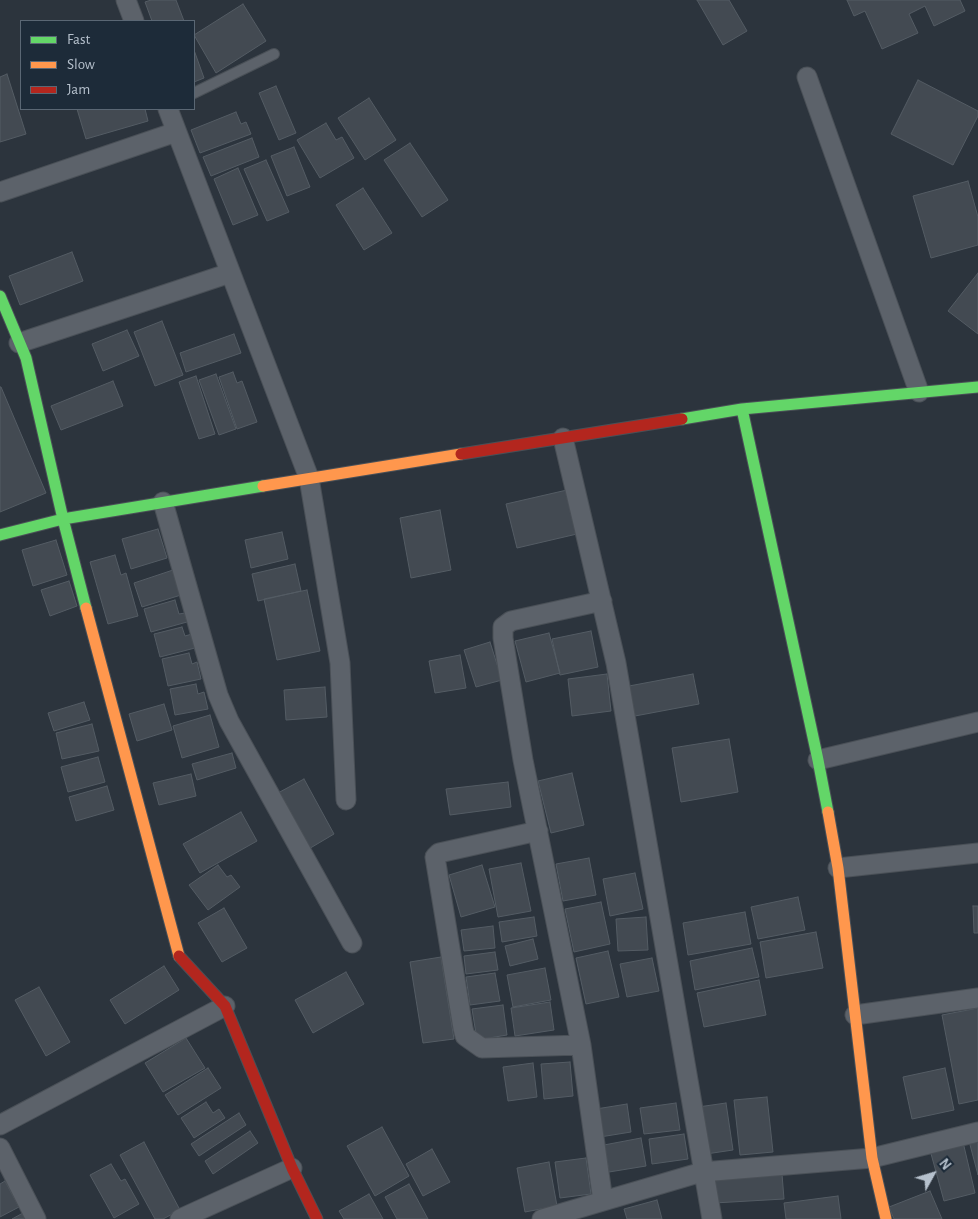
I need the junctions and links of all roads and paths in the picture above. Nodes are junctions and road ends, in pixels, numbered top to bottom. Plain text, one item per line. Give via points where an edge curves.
1 (126, 0) edge
2 (134, 20) edge
3 (274, 54) dead end
4 (808, 77) dead end
5 (195, 93) edge
6 (168, 110) edge
7 (176, 132) junction
8 (0, 192) edge
9 (230, 273) junction
10 (0, 296) edge
11 (19, 343) junction
12 (978, 387) edge
13 (919, 392) junction
14 (742, 409) junction
15 (563, 438) junction
16 (309, 478) junction
17 (163, 502) junction
18 (63, 519) junction
19 (0, 535) edge
20 (602, 601) junction
21 (978, 722) edge
22 (818, 760) junction
23 (346, 800) dead end
24 (538, 831) junction
25 (978, 853) edge
26 (838, 868) junction
27 (352, 943) dead end
28 (978, 998) edge
29 (225, 1006) junction
30 (855, 1016) junction
31 (581, 1045) junction
32 (0, 1125) edge
33 (978, 1132) edge
34 (0, 1148) edge
35 (872, 1158) junction
36 (292, 1168) junction
37 (702, 1172) junction
38 (603, 1201) junction
39 (36, 1219) edge
40 (180, 1219) edge
41 (318, 1219) edge
42 (542, 1219) edge
43 (712, 1219) edge
44 (886, 1219) edge

1 - 2 street
3 - 5 lane
4 - 13 street
6 - 7 street
7 - 8 street
7 - 9 street
9 - 11 street
9 - 16 street
10 - 11 street
11 - 18 street via 26,358
12 - 13 street
13 - 14 street
14 - 15 street
14 - 22 street
15 - 16 street
15 - 20 street
16 - 17 street
16 - 23 street via 340,663
17 - 18 street
17 - 27 street via 225,712
18 - 19 street
18 - 29 street via 179,957
20 - 24 street via 511,621 503,627 523,760
20 - 37 street via 616,663
21 - 22 street
22 - 26 street
24 - 31 street
24 - 31 street via 439,853 435,857 463,1028 465,1036 482,1048
25 - 26 street
26 - 30 street
28 - 30 street
29 - 32 street
29 - 36 street
30 - 35 street
31 - 38 street
33 - 35 street
34 - 39 street
35 - 37 street
35 - 44 street
36 - 40 street
36 - 41 street
37 - 38 street
37 - 43 street
38 - 42 street

